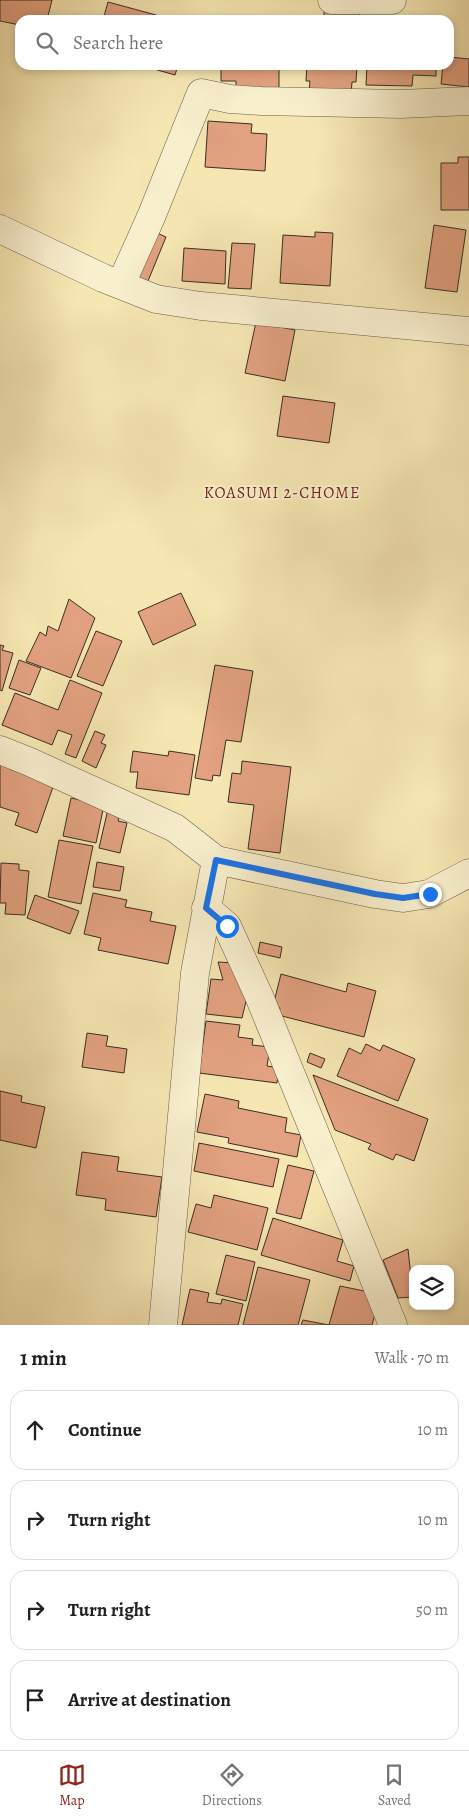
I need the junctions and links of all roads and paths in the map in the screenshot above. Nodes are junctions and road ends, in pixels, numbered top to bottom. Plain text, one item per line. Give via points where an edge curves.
1 (332, 0) edge
2 (392, 0) edge
3 (469, 101) edge
4 (0, 229) edge
5 (121, 284) junction
6 (469, 331) edge
7 (0, 750) edge
8 (216, 860) junction
9 (469, 873) edge
10 (206, 908) junction
11 (163, 1325) edge
12 (393, 1325) edge

1 - 2 street
3 - 5 street via 401,104 261,101 200,93
4 - 5 street
5 - 6 street via 156,299 201,306
7 - 8 street via 175,828
8 - 9 street via 403,898 430,894
8 - 10 street
10 - 11 street via 194,973
10 - 12 street via 227,926 259,996

